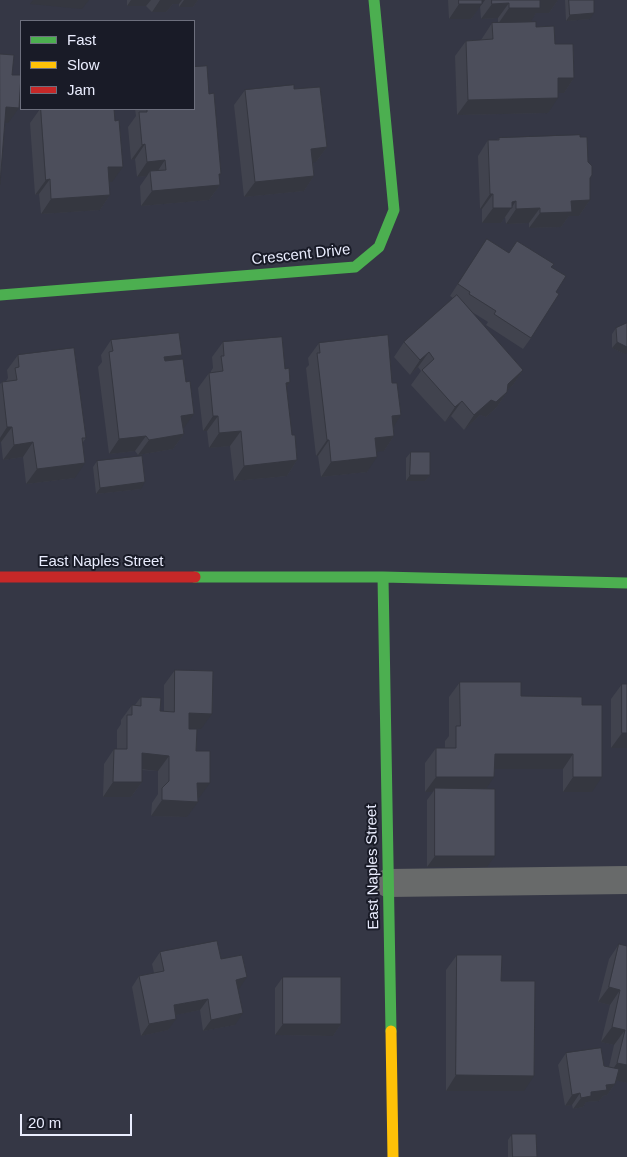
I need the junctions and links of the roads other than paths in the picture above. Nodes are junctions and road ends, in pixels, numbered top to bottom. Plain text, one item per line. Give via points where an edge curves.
1 (374, 0) edge
2 (0, 294) edge
3 (0, 577) edge
4 (383, 577) junction
5 (627, 583) edge
6 (627, 880) edge
7 (388, 883) junction
8 (393, 1157) edge

1 - 2 street, Crescent Drive via 394,210 379,247 355,267
3 - 4 street, East Naples Street
4 - 5 street, East Naples Street
4 - 7 street, East Naples Street
6 - 7 street
7 - 8 street, East Naples Street

